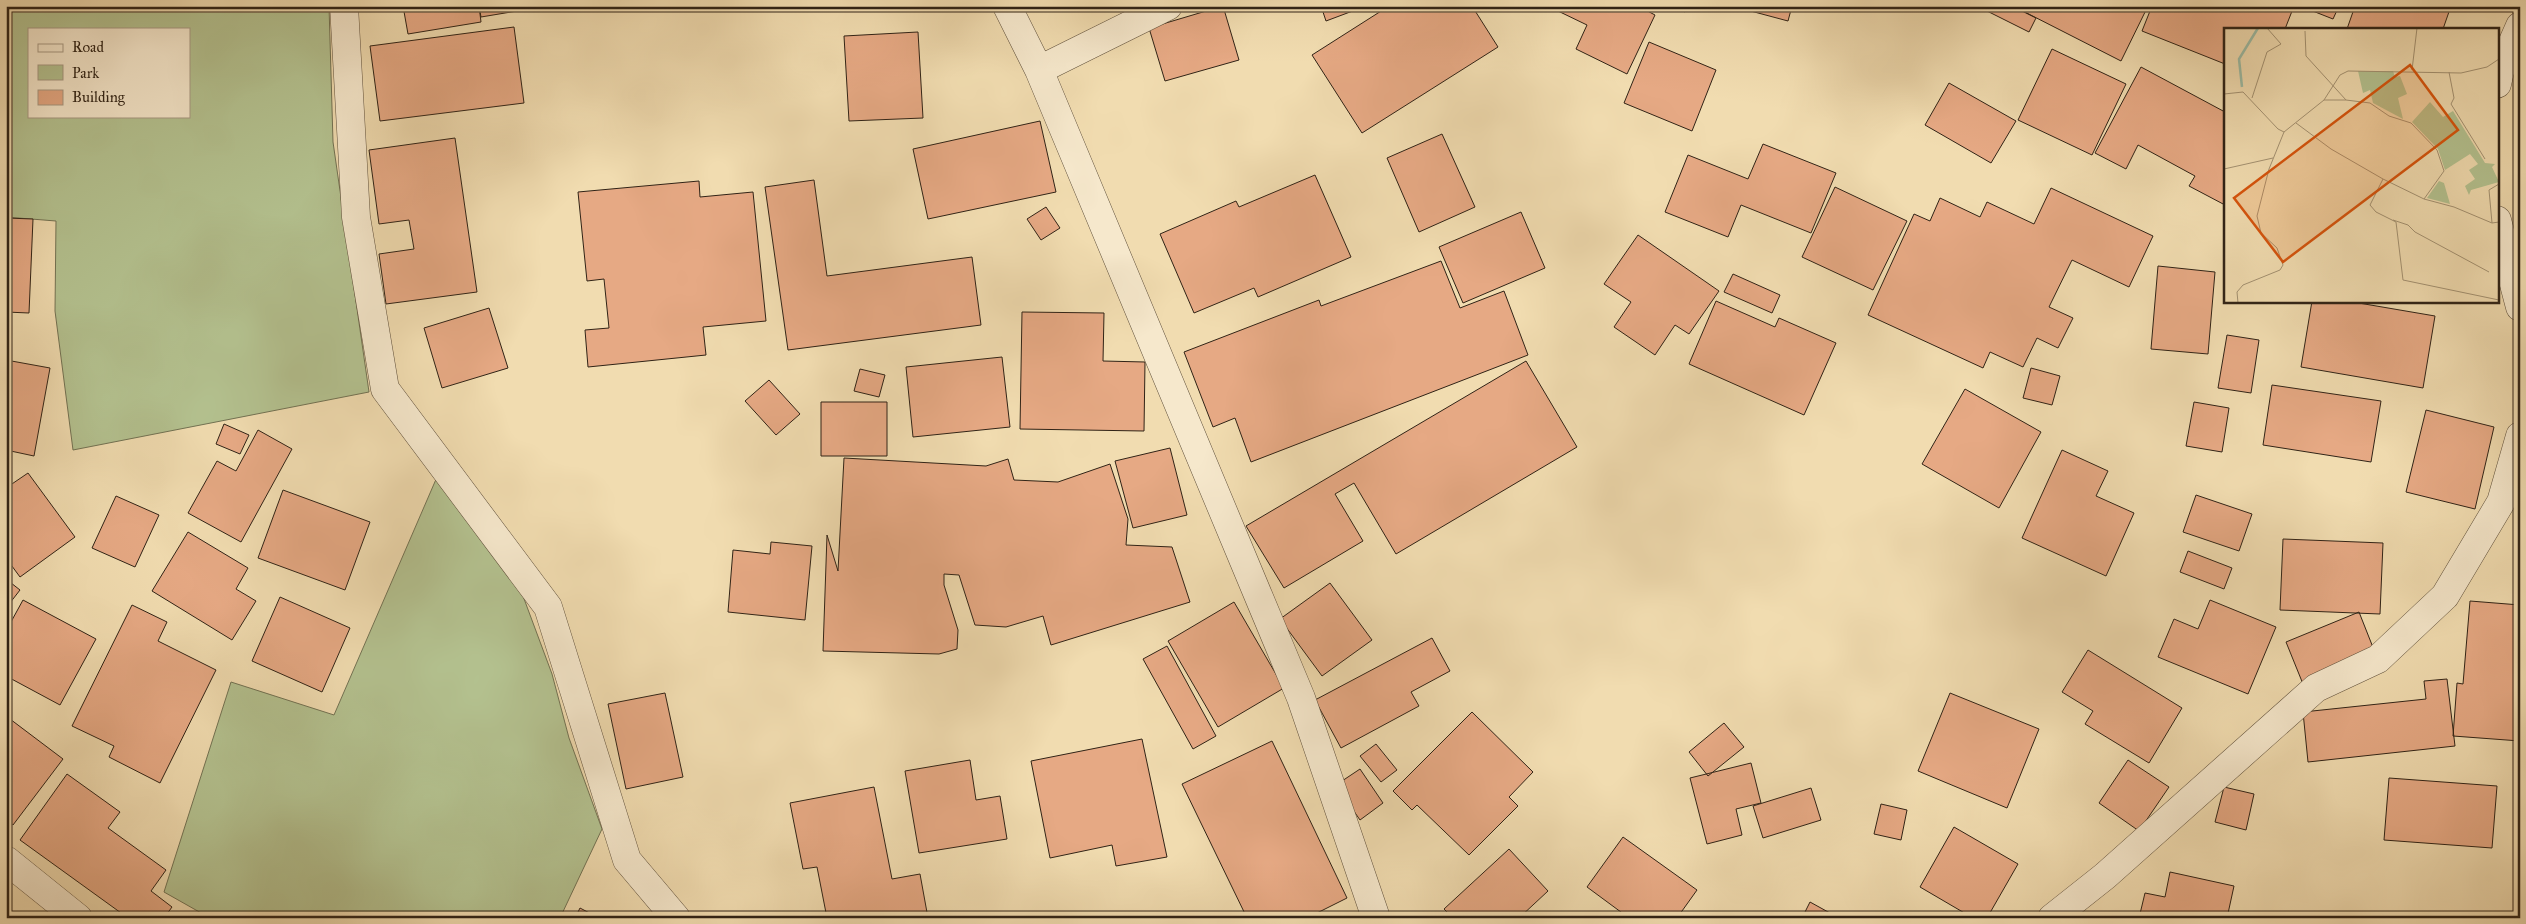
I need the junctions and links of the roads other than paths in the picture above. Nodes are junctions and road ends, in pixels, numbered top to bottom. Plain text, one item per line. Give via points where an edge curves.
1 (344, 6) edge
2 (1007, 6) edge
3 (1168, 6) edge
4 (2520, 26) edge
5 (1039, 70) junction
6 (2498, 80) edge
7 (2498, 224) edge
8 (2520, 307) edge
9 (2520, 436) edge
10 (8, 866) edge
11 (78, 918) edge
12 (676, 918) edge
13 (1376, 918) edge
14 (2052, 918) edge

1 - 12 street via 356,217 385,388 548,607 628,860
2 - 5 street
3 - 5 street
4 - 6 street
5 - 13 street via 1301,698
7 - 8 street
9 - 14 street via 2501,502 2445,596 2378,658 2316,688 2105,876
10 - 11 street

